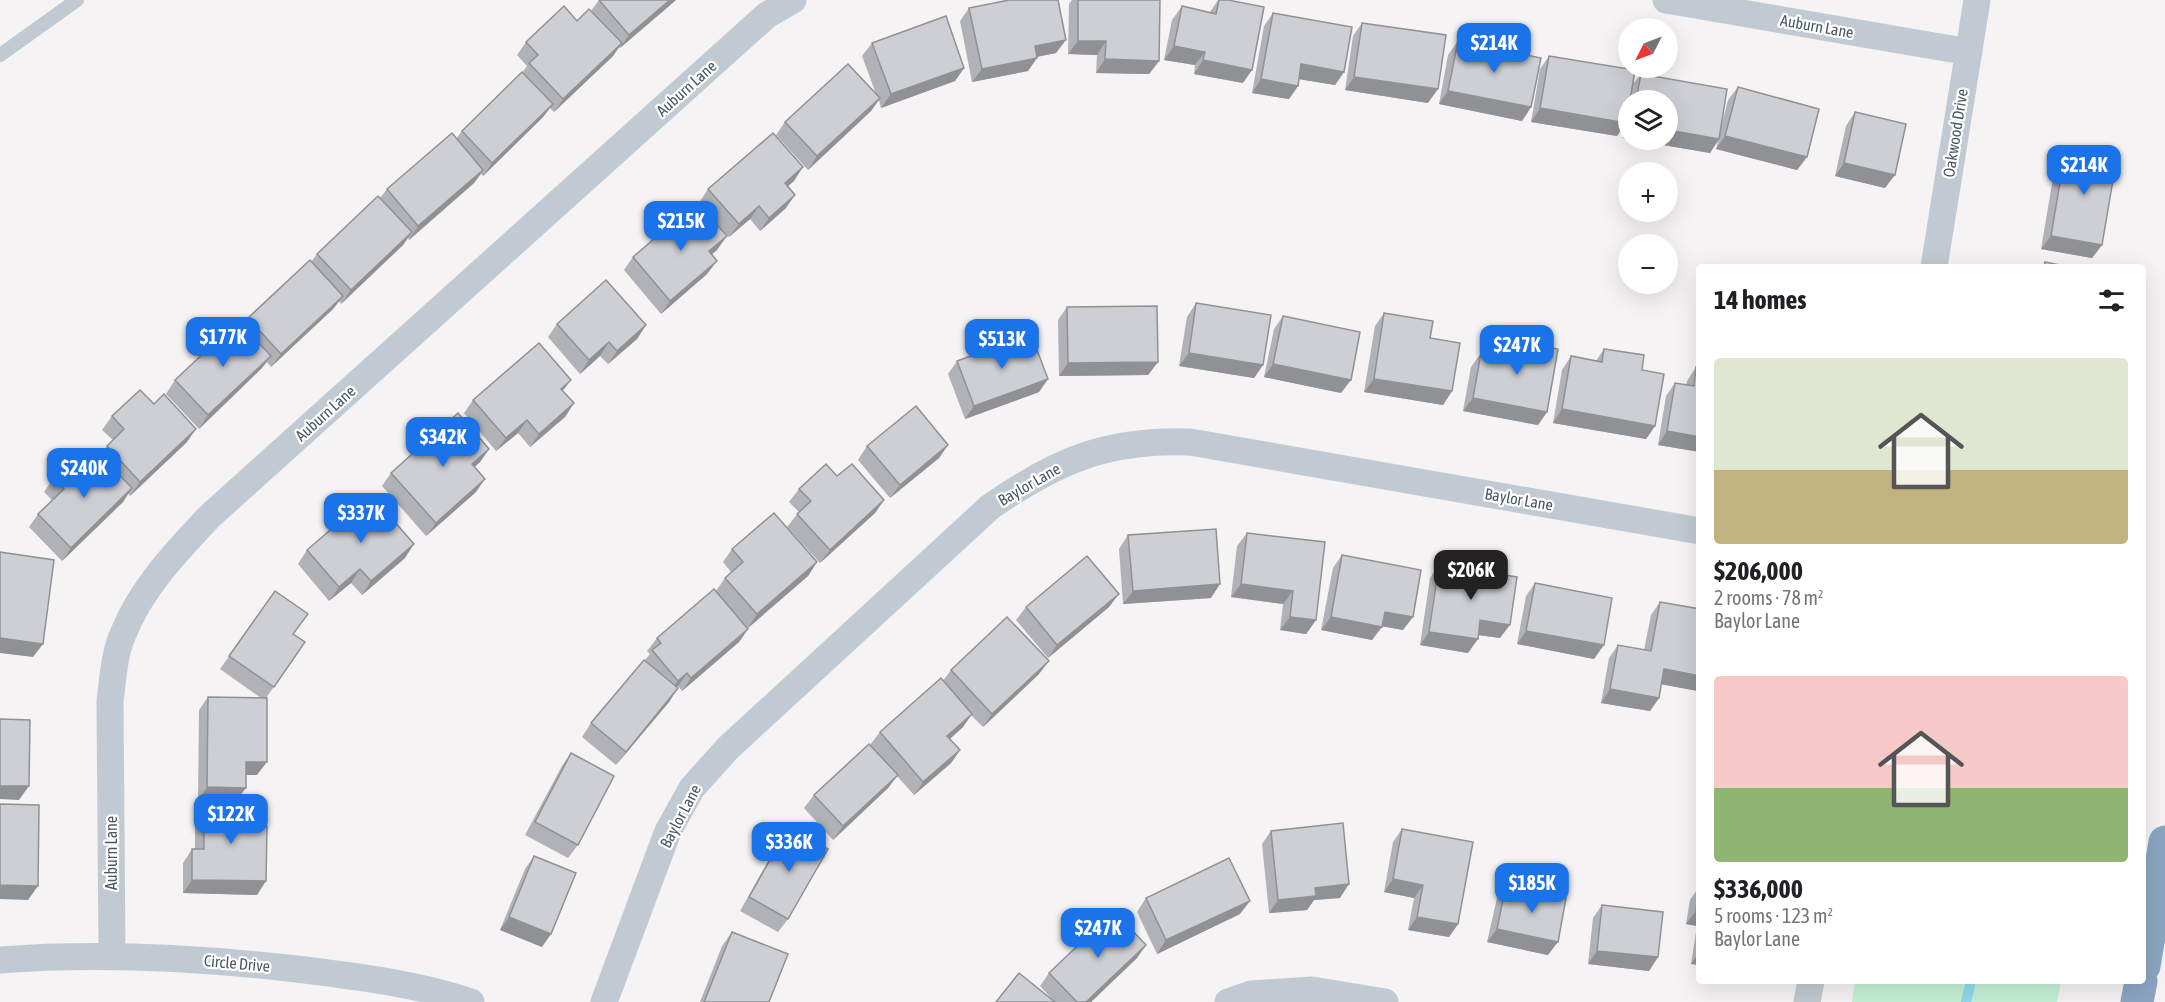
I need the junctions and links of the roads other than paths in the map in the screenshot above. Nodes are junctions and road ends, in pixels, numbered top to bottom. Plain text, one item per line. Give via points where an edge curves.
1 (76, 0) edge
2 (793, 0) edge
3 (1666, 0) edge
4 (1977, 0) edge
5 (1969, 52) junction
6 (0, 55) edge
7 (1934, 264) edge
8 (1696, 530) edge
9 (2165, 842) edge
10 (2146, 954) edge
11 (112, 956) junction
12 (0, 960) edge
13 (1810, 984) edge
14 (2140, 984) edge
15 (471, 1002) edge
16 (604, 1002) edge
17 (1228, 1002) edge
18 (1385, 1002) edge
19 (1807, 1002) edge
20 (2137, 1002) edge

1 - 6 lane
2 - 11 street, Auburn Lane via 767,15 210,516 178,549 139,601 122,635 110,701
3 - 5 street, Auburn Lane
4 - 5 street, Oakwood Drive
5 - 7 street, Oakwood Drive
8 - 16 street, Baylor Lane via 1190,442 1127,444 1066,462 990,507 728,748 692,788 668,831
9 - 10 highway
11 - 12 street, Circle Drive
11 - 15 street, Circle Drive via 242,962 339,974
13 - 19 street
14 - 20 highway
17 - 18 street via 1251,994 1311,990

